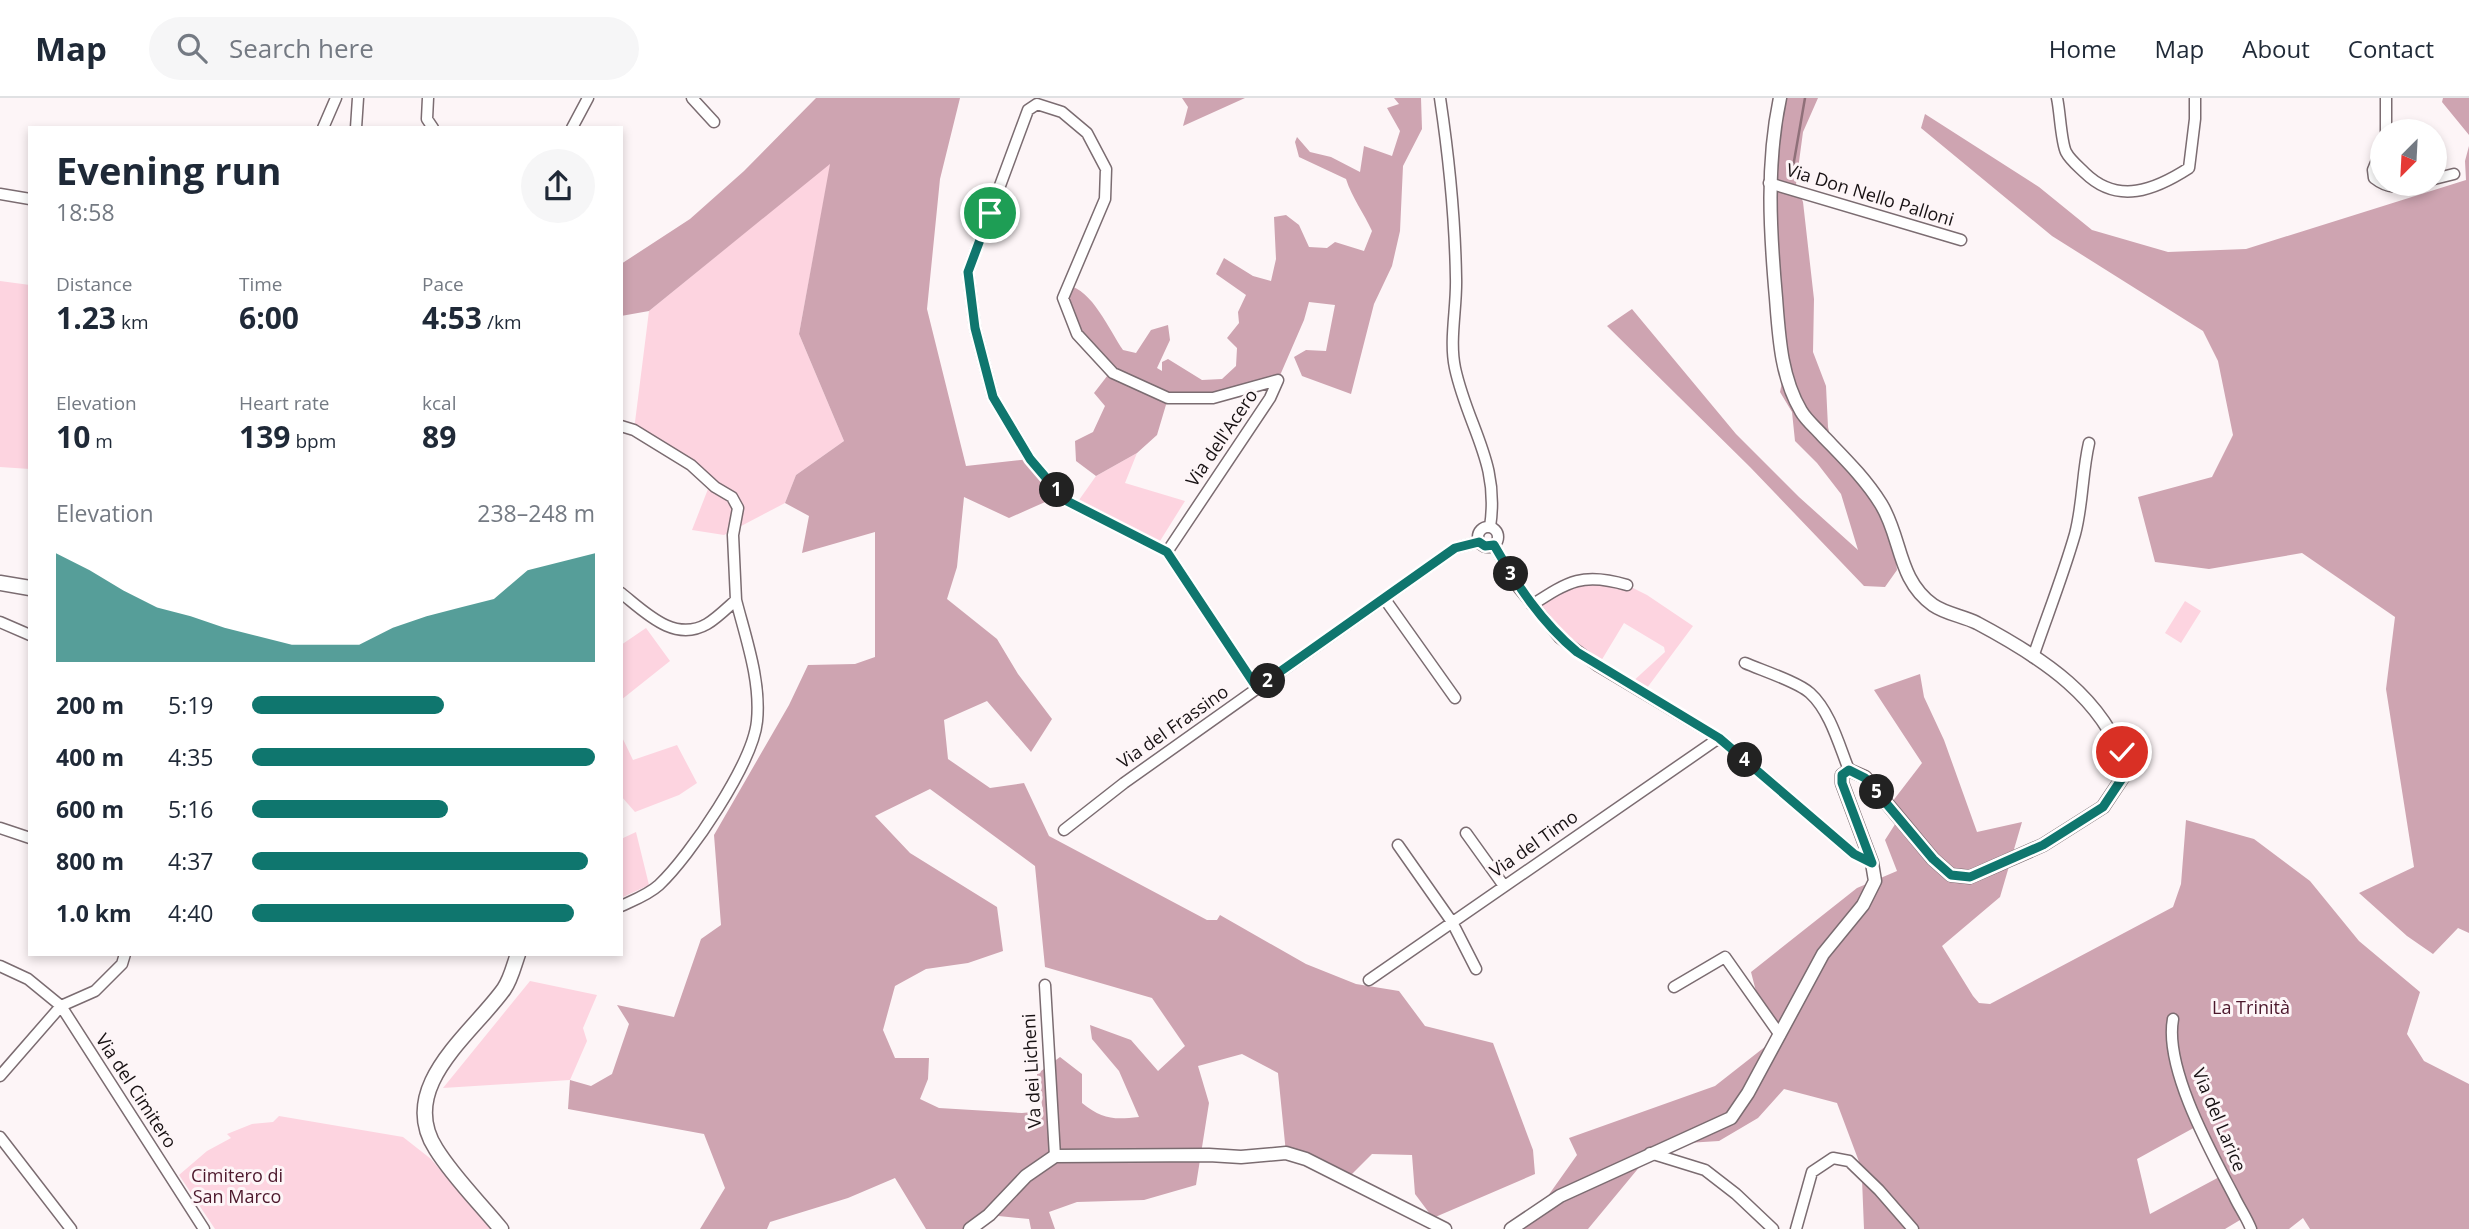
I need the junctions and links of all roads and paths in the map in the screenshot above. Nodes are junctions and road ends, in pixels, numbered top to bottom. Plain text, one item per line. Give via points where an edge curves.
1 (336, 98) edge
2 (358, 98) edge
3 (428, 98) edge
4 (588, 98) edge
5 (692, 98) edge
6 (1440, 98) edge
7 (1780, 98) edge
8 (2057, 98) edge
9 (2194, 98) edge
10 (2386, 98) edge
11 (2386, 119) edge
12 (714, 122) dead end
13 (324, 126) edge
14 (356, 126) edge
15 (432, 126) edge
16 (573, 126) edge
17 (2454, 174) dead end
18 (2447, 176) edge
19 (1769, 183) junction
20 (0, 194) edge
21 (28, 199) edge
22 (1961, 240) dead end
23 (623, 427) edge
24 (2089, 443) dead end
25 (1490, 527) junction
26 (1479, 542) junction
27 (1494, 545) junction
28 (1167, 552) junction
29 (0, 583) edge
30 (1627, 585) dead end
31 (28, 588) edge
32 (623, 595) edge
33 (1384, 598) junction
34 (736, 600) junction
35 (1532, 605) junction
36 (0, 622) edge
37 (28, 634) edge
38 (2033, 657) junction
39 (1745, 663) dead end
40 (1257, 688) junction
41 (1455, 698) dead end
42 (1719, 738) junction
43 (1849, 770) junction
44 (0, 828) edge
45 (1063, 830) dead end
46 (1466, 833) dead end
47 (28, 837) edge
48 (1398, 845) dead end
49 (1872, 863) junction
50 (1504, 886) junction
51 (623, 905) edge
52 (1452, 922) junction
53 (124, 956) edge
54 (517, 956) edge
55 (0, 967) edge
56 (1476, 969) dead end
57 (1368, 980) dead end
58 (1045, 985) dead end
59 (1674, 987) dead end
60 (61, 1006) junction
61 (2173, 1019) dead end
62 (1780, 1035) junction
63 (0, 1058) edge
64 (13, 1061) junction
65 (0, 1076) edge
66 (0, 1138) edge
67 (1650, 1153) junction
68 (1055, 1156) junction
69 (71, 1229) edge
70 (204, 1229) edge
71 (501, 1229) edge
72 (970, 1229) edge
73 (1445, 1229) edge
74 (1511, 1229) edge
75 (1773, 1229) edge
76 (1796, 1229) edge
77 (1913, 1229) edge
78 (2251, 1229) edge

1 - 13 street
2 - 14 street
3 - 15 street via 427,119
4 - 16 street
5 - 12 street
6 - 25 street via 1454,206 1454,367 1491,475
7 - 19 street
8 - 9 street via 2066,152 2088,176 2113,191 2137,191 2167,182 2189,168
10 - 11 street
17 - 18 street
19 - 22 street, Via Don Nello Palloni
19 - 38 street via 1780,349 1801,412 1882,505 1904,569 1921,596
20 - 21 street
23 - 34 street via 691,465 737,502 733,534
24 - 38 street via 2075,534
25 - 26 street via 1481,530
25 - 27 street via 1497,533
26 - 27 street
26 - 33 street, Via del Frassino via 1455,548
27 - 35 street
28 - 28 street, Via dell'Acero via 1278,380 1213,398 1168,397 1113,373 1077,334 1063,298 1105,199 1106,169 1087,133 1062,112 1037,104 1028,110 968,272 975,328 993,397 1030,459 1065,500
28 - 40 street, Via dell'Acero
29 - 31 main road
30 - 35 street via 1579,578
32 - 34 street via 657,621 683,631 706,625
33 - 40 street, Via del Frassino
33 - 41 street
34 - 51 street via 752,660 755,738 674,869 646,895
35 - 42 street via 1577,652
36 - 37 street
38 - 43 street via 2102,716 2127,771 2103,807 2043,845 1970,877 1951,875 1865,778
39 - 43 street via 1809,692 1830,725
40 - 45 street, Via del Frassino
42 - 49 street via 1854,854
42 - 50 street, Via del Timo
43 - 49 street via 1842,775 1842,783
44 - 47 street
46 - 50 street
48 - 52 street
49 - 62 street via 1875,881 1863,905 1823,954
50 - 52 street, Via del Timo
52 - 56 street
52 - 57 street, Via del Timo
53 - 60 street via 96,991
54 - 71 main road via 506,986 436,1072 425,1116 436,1149
55 - 60 street, Via del Cimitero via 28,979
58 - 68 street, Va dei Licheni
59 - 62 street via 1725,957
60 - 64 street
60 - 70 street, Via del Cimitero
61 - 78 street, Via del Larice via 2171,1032 2181,1082
62 - 67 street via 1731,1118
63 - 64 street
64 - 65 street
66 - 69 street
67 - 74 street via 1560,1196
67 - 75 street via 1705,1170
68 - 72 street via 1026,1176
68 - 73 street via 1286,1153
76 - 77 street via 1812,1172 1833,1158 1849,1161

